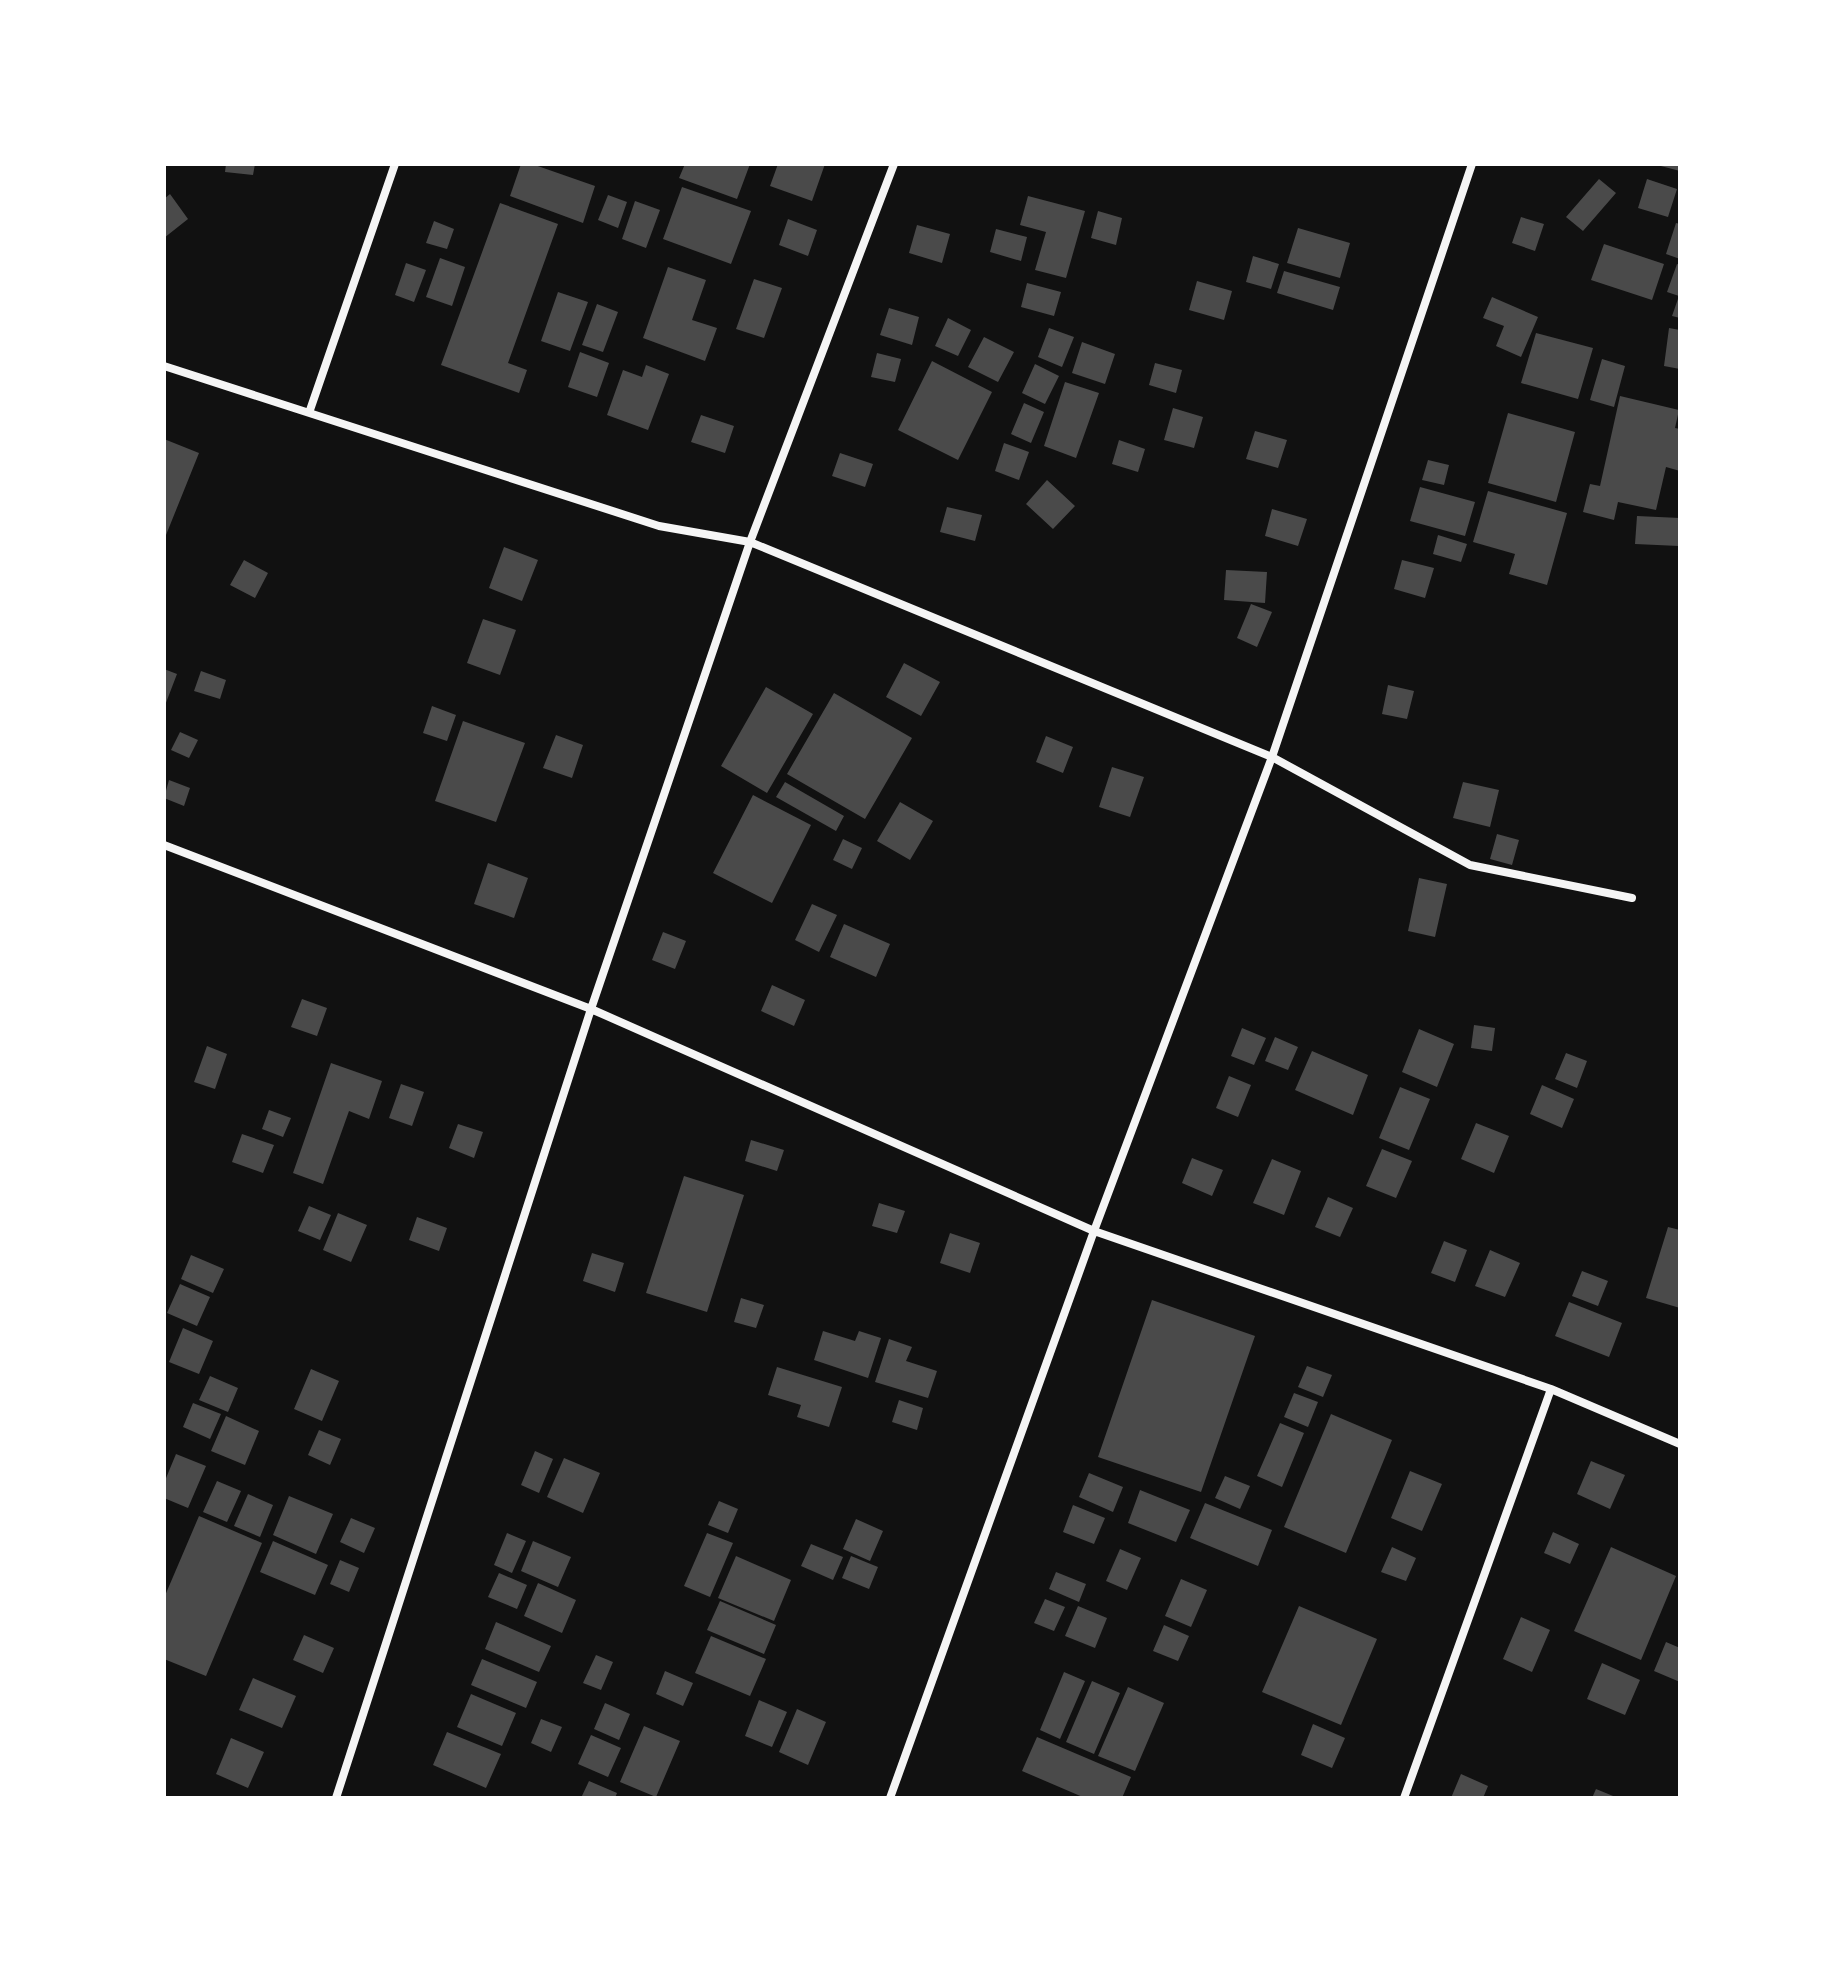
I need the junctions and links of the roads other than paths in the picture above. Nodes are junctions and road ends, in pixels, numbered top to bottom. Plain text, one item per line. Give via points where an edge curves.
1 (395, 164) edge
2 (894, 164) edge
3 (1472, 164) edge
4 (164, 366) edge
5 (310, 410) junction
6 (750, 542) junction
7 (1272, 757) junction
8 (164, 846) edge
9 (1632, 898) dead end
10 (591, 1009) junction
11 (1094, 1231) junction
12 (1551, 1389) junction
13 (1680, 1444) edge
14 (336, 1798) edge
15 (890, 1798) edge
16 (1404, 1798) edge

1 - 5 street
2 - 6 street
3 - 7 street
4 - 5 street
5 - 6 street via 659,526
6 - 7 street
6 - 10 street
7 - 9 street via 1470,865
7 - 11 street
8 - 10 street
10 - 11 street
10 - 14 street
11 - 12 street
11 - 15 street
12 - 13 street
12 - 16 street

